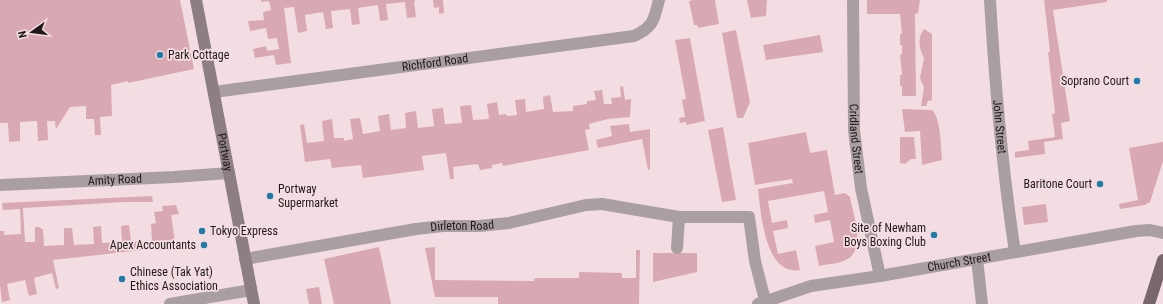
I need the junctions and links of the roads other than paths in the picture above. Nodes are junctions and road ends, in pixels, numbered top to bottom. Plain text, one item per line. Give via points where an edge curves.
1 (196, 0) edge
2 (659, 0) edge
3 (853, 0) edge
4 (990, 0) edge
5 (214, 92) junction
6 (229, 173) junction
7 (0, 185) edge
8 (679, 217) junction
9 (1163, 233) edge
10 (677, 248) dead end
11 (1015, 252) junction
12 (245, 259) junction
13 (977, 259) junction
14 (1163, 260) edge
15 (880, 276) junction
16 (251, 290) junction
17 (762, 302) edge
18 (170, 304) edge
19 (254, 304) edge
20 (982, 304) edge
21 (1149, 304) edge

1 - 5 main road, Portway
2 - 5 street, Richford Road via 653,24 634,36
3 - 15 street, Cridland Street via 854,130 861,188
4 - 11 street, John Street via 997,112
5 - 6 main road, Portway
6 - 7 street, Amity Road
6 - 12 main road, Portway
8 - 10 street
8 - 12 street, Dirleton Road via 602,204 586,205 509,223 416,229
8 - 17 street, Dirleton Road via 749,217
9 - 11 street, Church Street via 1150,230
11 - 13 street, Church Street
12 - 16 main road, Portway
13 - 15 street, Church Street
13 - 20 street
14 - 21 main road
15 - 17 street, Church Street via 811,286
16 - 18 street
16 - 19 main road, Portway

